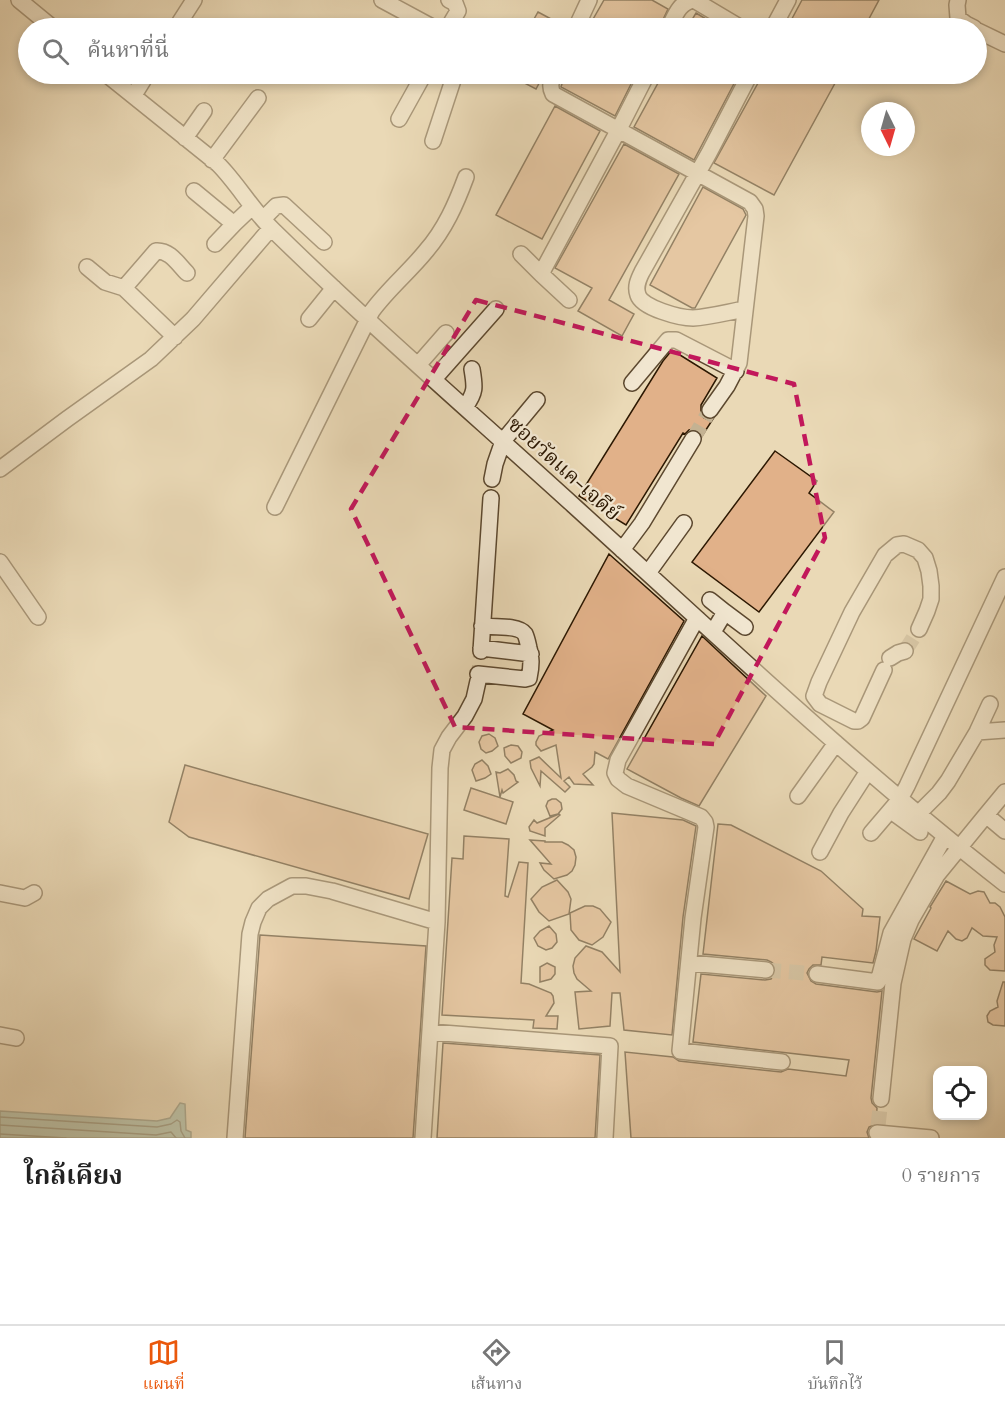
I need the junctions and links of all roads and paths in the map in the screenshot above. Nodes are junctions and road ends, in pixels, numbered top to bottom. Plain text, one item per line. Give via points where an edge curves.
1 (19, 0) edge
2 (194, 0) edge
3 (449, 0) edge
4 (589, 0) edge
5 (788, 0) edge
6 (958, 0) edge
7 (386, 1) edge
8 (677, 2) edge
9 (41, 18) edge
10 (182, 18) edge
11 (416, 18) edge
12 (454, 18) edge
13 (581, 18) edge
14 (672, 18) edge
15 (724, 18) edge
16 (778, 18) edge
17 (958, 18) edge
18 (987, 35) edge
19 (1005, 44) edge
20 (119, 84) edge
21 (141, 84) edge
22 (418, 84) edge
23 (452, 84) edge
24 (550, 84) edge
25 (642, 84) edge
26 (745, 84) edge
27 (134, 95) junction
28 (258, 98) dead end
29 (204, 111) dead end
30 (399, 119) dead end
31 (619, 129) junction
32 (185, 138) junction
33 (433, 141) dead end
34 (212, 160) junction
35 (698, 173) junction
36 (466, 177) dead end
37 (194, 191) dead end
38 (252, 207) junction
39 (234, 224) junction
40 (267, 224) junction
41 (324, 242) dead end
42 (215, 244) dead end
43 (521, 254) dead end
44 (87, 267) dead end
45 (187, 273) dead end
46 (541, 274) junction
47 (124, 288) junction
48 (334, 288) junction
49 (569, 300) dead end
50 (496, 309) dead end
51 (745, 309) junction
52 (309, 319) dead end
53 (368, 321) junction
54 (446, 333) dead end
55 (175, 337) junction
56 (418, 365) junction
57 (472, 369) dead end
58 (736, 371) junction
59 (434, 379) junction
60 (632, 383) dead end
61 (537, 400) dead end
62 (465, 407) junction
63 (710, 410) tunnel mouth
64 (693, 439) tunnel mouth
65 (503, 441) junction
66 (0, 469) edge
67 (492, 479) dead end
68 (491, 498) dead end
69 (275, 507) dead end
70 (684, 523) dead end
71 (622, 550) junction
72 (0, 562) edge
73 (648, 573) junction
74 (1005, 577) edge
75 (710, 600) dead end
76 (726, 612) junction
77 (38, 617) dead end
78 (697, 618) junction
79 (482, 626) junction
80 (745, 627) dead end
81 (919, 629) tunnel mouth
82 (713, 632) junction
83 (905, 651) tunnel mouth
84 (531, 654) junction
85 (820, 704) junction
86 (990, 704) dead end
87 (810, 721) junction
88 (1005, 730) edge
89 (978, 732) junction
90 (836, 743) junction
91 (868, 771) junction
92 (1005, 792) edge
93 (798, 796) dead end
94 (895, 805) junction
95 (919, 813) junction
96 (986, 815) junction
97 (1005, 831) edge
98 (920, 832) dead end
99 (871, 833) dead end
100 (945, 836) junction
101 (960, 848) junction
102 (820, 852) dead end
103 (1005, 884) edge
104 (0, 893) edge
105 (34, 893) dead end
106 (436, 922) junction
107 (688, 963) junction
108 (766, 970) tunnel mouth
109 (817, 974) tunnel mouth
110 (430, 1032) junction
111 (0, 1035) edge
112 (16, 1038) dead end
113 (782, 1062) dead end
114 (881, 1099) tunnel mouth
115 (877, 1132) edge
116 (235, 1138) edge
117 (423, 1138) edge
118 (605, 1138) edge
119 (931, 1138) edge

1 - 9 street
2 - 10 street
3 - 12 street via 458,11
4 - 13 street
5 - 16 street
6 - 17 street
7 - 11 street
8 - 14 street
8 - 15 street via 694,0
18 - 19 street
20 - 27 street, ซอยวัดแค-เจดีย์
21 - 27 street
22 - 30 street
23 - 33 street
24 - 31 street via 553,94
25 - 31 street
26 - 35 street
27 - 32 street, ซอยวัดแค-เจดีย์
28 - 34 street
29 - 32 street
31 - 35 street
31 - 46 street
32 - 34 street, ซอยวัดแค-เจดีย์
34 - 38 street, ซอยวัดแค-เจดีย์
35 - 51 street via 750,202 755,209
35 - 51 street via 642,272 637,294 652,308 691,318
36 - 53 street via 449,219 427,250 381,299
37 - 39 street
38 - 39 street
38 - 40 street, ซอยวัดแค-เจดีย์
39 - 42 street
40 - 41 street via 276,206 284,205
40 - 48 street, ซอยวัดแค-เจดีย์
40 - 55 street
43 - 46 street
44 - 47 street via 105,282
45 - 47 street via 170,255 156,251
46 - 49 street
47 - 55 street
48 - 52 street
48 - 53 street, ซอยวัดแค-เจดีย์
50 - 59 street
51 - 58 street
53 - 56 street, ซอยวัดแค-เจดีย์
53 - 69 street
54 - 56 street
55 - 66 street via 132,374
56 - 59 street, ซอยวัดแค-เจดีย์
57 - 62 street via 472,397
58 - 60 street via 676,340 668,340
58 - 63 street
59 - 62 street, ซอยวัดแค-เจดีย์
61 - 65 street
62 - 65 street, ซอยวัดแค-เจดีย์
64 - 71 street
65 - 67 street
65 - 71 street, ซอยวัดแค-เจดีย์
68 - 79 street
70 - 73 street
71 - 73 street, ซอยวัดแค-เจดีย์
72 - 77 street
73 - 78 street, ซอยวัดแค-เจดีย์
74 - 94 street via 924,754
75 - 76 street
76 - 80 street
76 - 82 street
78 - 82 street, ซอยวัดแค-เจดีย์
78 - 107 street via 618,760 615,773 627,786 705,822
79 - 84 street via 519,630
79 - 84 street via 481,650
81 - 85 street via 931,598 929,571 918,550 897,545 885,555 852,612 814,693
82 - 87 street, ซอยวัดแค-เจดีย์
83 - 85 street via 887,664 858,721
84 - 106 street via 529,678 478,677 474,699 442,750
85 - 87 street
86 - 89 street
87 - 90 street, ซอยวัดแค-เจดีย์
88 - 89 street
89 - 95 street via 948,781
90 - 91 street, ซอยวัดแค-เจดีย์
90 - 93 street
91 - 94 street, ซอยวัดแค-เจดีย์
91 - 102 street
92 - 96 street
94 - 95 street, ซอยวัดแค-เจดีย์
94 - 98 street
94 - 99 street
95 - 100 street, ซอยวัดแค-เจดีย์
96 - 97 street
96 - 101 street
100 - 101 street, ซอยวัดแค-เจดีย์
100 - 109 street via 891,933 878,982
101 - 103 street, ซอยวัดแค-เจดีย์
101 - 114 street via 937,875 903,939 893,983
104 - 105 street via 25,898
106 - 110 street
106 - 116 street via 306,886 292,886 263,903 250,934
107 - 108 street
107 - 113 street via 680,1052
110 - 117 street
110 - 118 street via 610,1046
111 - 112 street
115 - 119 street

